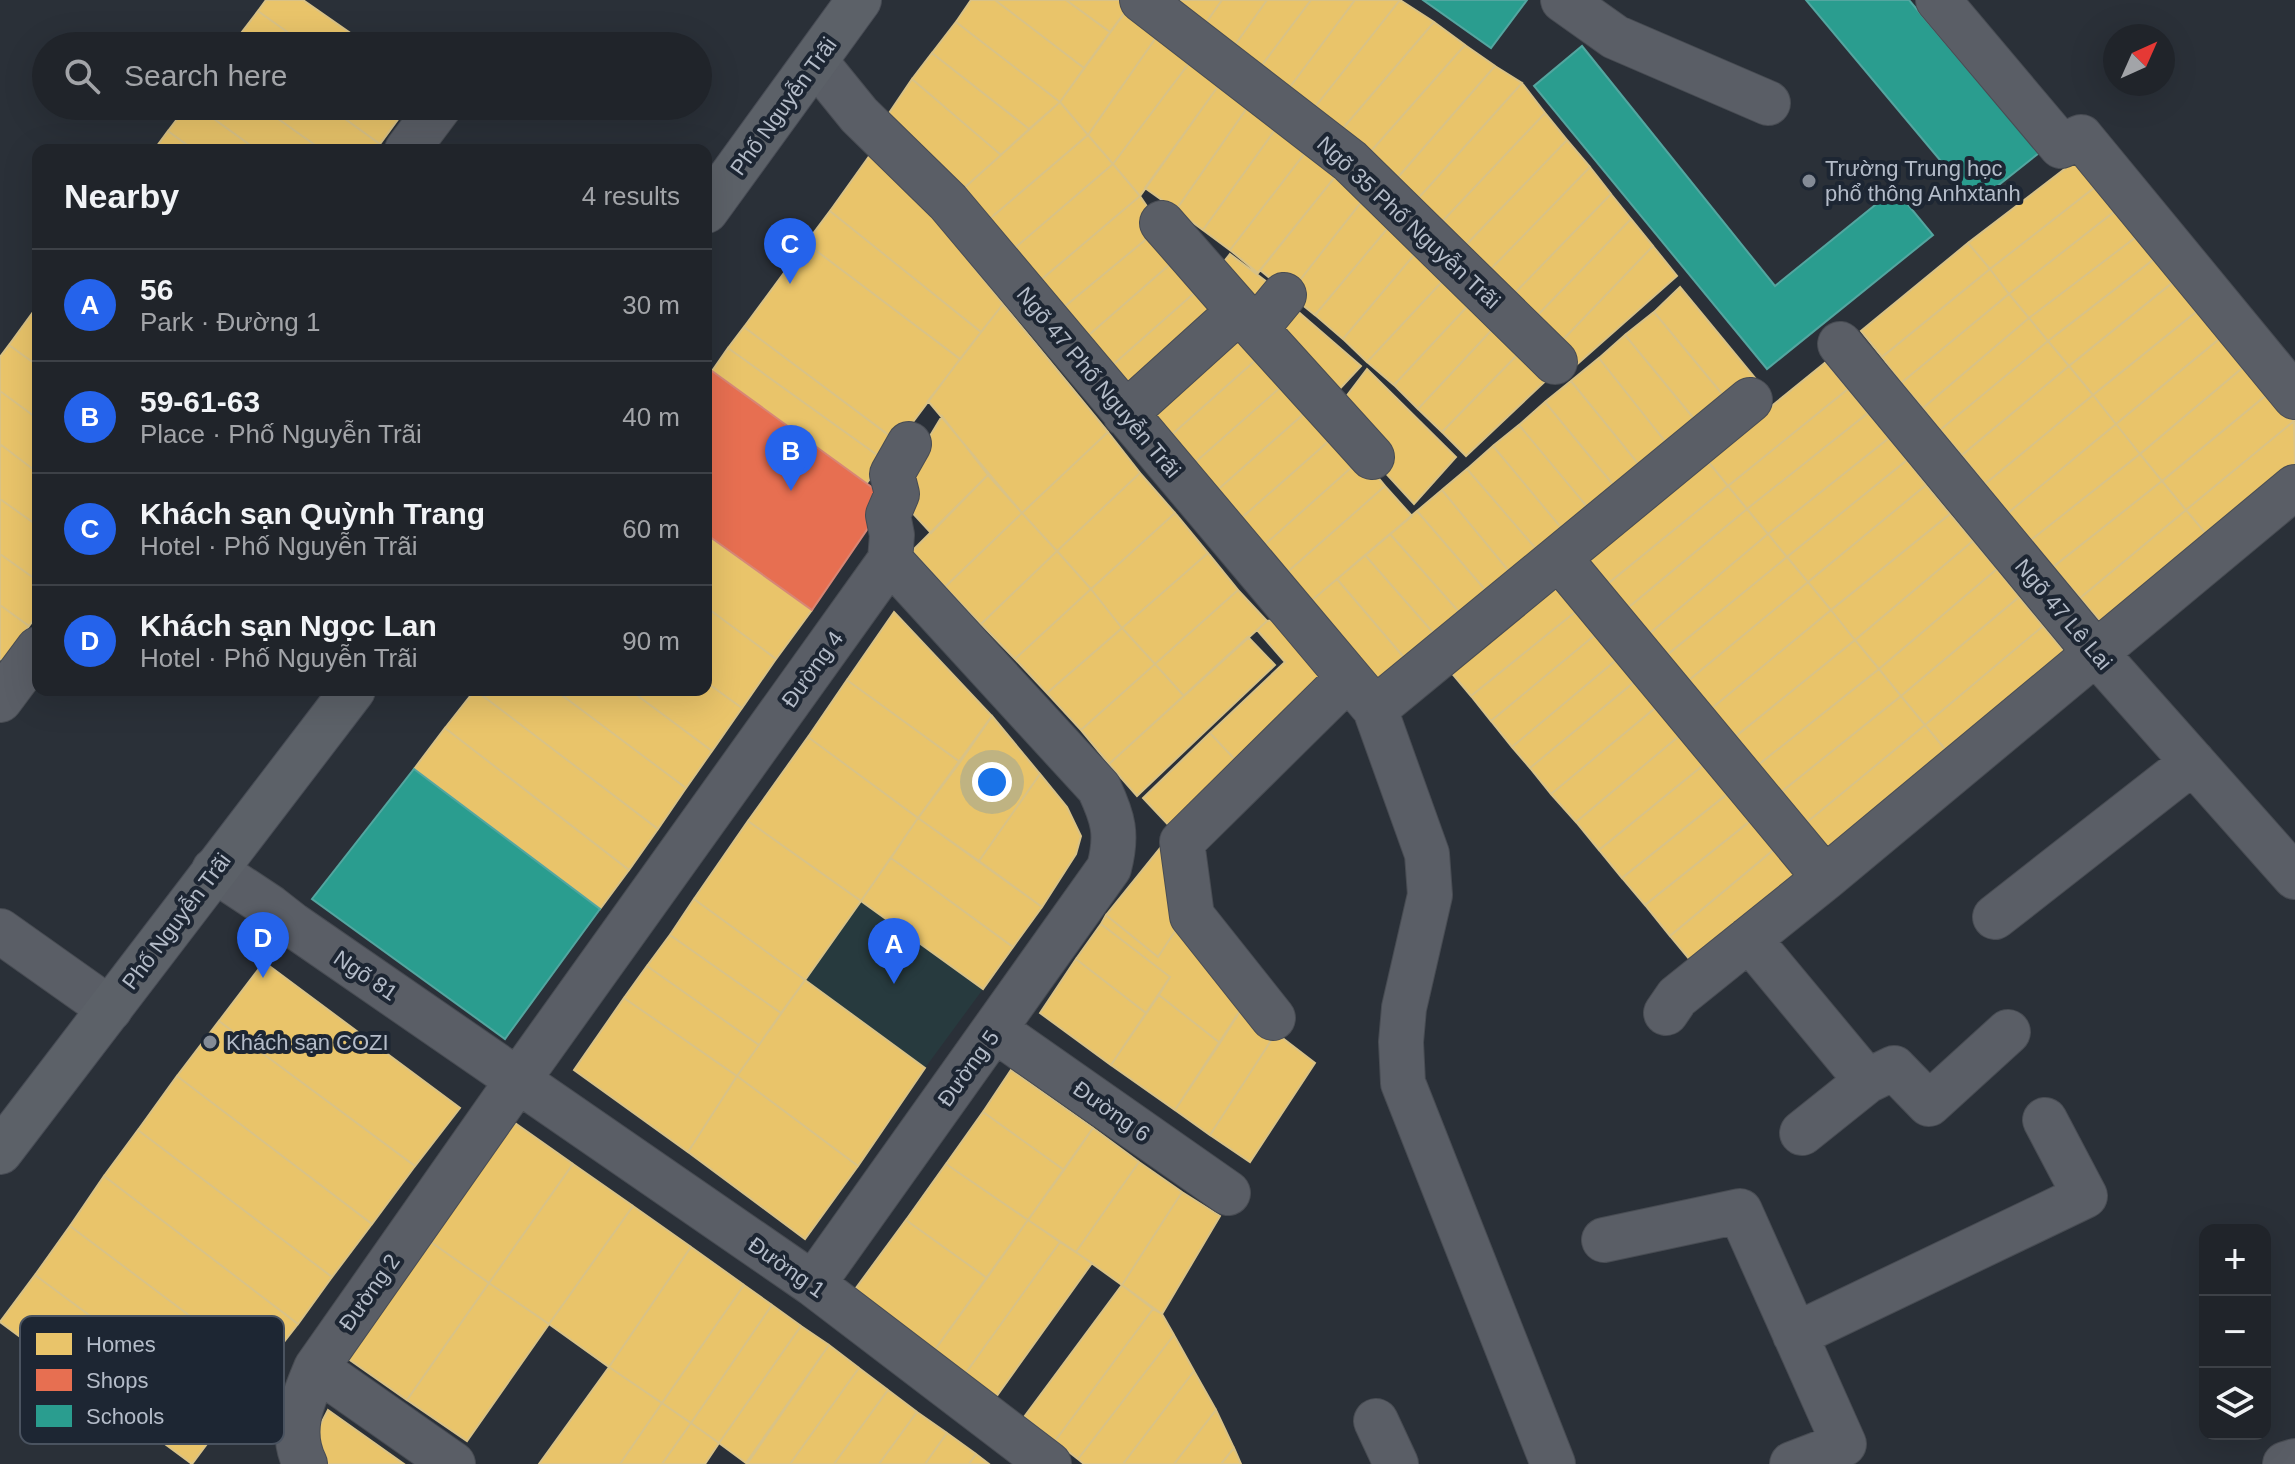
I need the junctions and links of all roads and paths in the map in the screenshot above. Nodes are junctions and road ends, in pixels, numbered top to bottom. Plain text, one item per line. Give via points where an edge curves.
1 (859, 0) edge
2 (1142, 0) edge
3 (1563, 0) edge
4 (1938, 0) edge
5 (816, 62) junction
6 (1768, 103) dead end
7 (430, 120) edge
8 (412, 144) edge
9 (712, 203) edge
10 (1162, 223) dead end
11 (1284, 295) dead end
12 (1247, 320) junction
13 (1840, 344) dead end
14 (1555, 362) dead end
15 (2295, 397) edge
16 (1750, 400) dead end
17 (1125, 414) junction
18 (909, 444) dead end
19 (1372, 457) dead end
20 (2295, 487) edge
21 (1559, 558) junction
22 (890, 560) junction
23 (2095, 652) junction
24 (32, 657) edge
25 (1361, 694) junction
26 (348, 696) edge
27 (0, 700) edge
28 (2193, 762) junction
29 (214, 870) junction
30 (2295, 877) edge
31 (1825, 878) junction
32 (1995, 917) dead end
33 (0, 931) edge
34 (1749, 939) junction
35 (110, 1009) junction
36 (1666, 1013) dead end
37 (1273, 1018) dead end
38 (995, 1030) junction
39 (2008, 1032) dead end
40 (518, 1080) junction
41 (1867, 1081) junction
42 (2045, 1120) dead end
43 (1802, 1133) dead end
44 (0, 1152) edge
45 (1228, 1193) dead end
46 (1604, 1240) dead end
47 (813, 1284) junction
48 (1795, 1335) junction
49 (316, 1368) junction
50 (1376, 1421) dead end
51 (2295, 1461) edge
52 (305, 1464) edge
53 (453, 1464) edge
54 (1049, 1464) edge
55 (1396, 1464) edge
56 (1553, 1464) edge
57 (1792, 1464) edge
58 (2285, 1464) edge

1 - 5 main road, Phố Nguyễn Trãi
2 - 14 street, Ngõ 35 Phố Nguyễn Trãi via 1350,161
3 - 6 street via 1615,37
4 - 15 street via 2061,146 2081,137
5 - 9 main road, Phố Nguyễn Trãi
5 - 17 street, Ngõ 47 Phố Nguyễn Trãi via 859,115 948,202
7 - 8 street
10 - 12 street
11 - 12 street
12 - 17 street
12 - 19 street
13 - 23 street, Ngõ 47 Lê Lai
16 - 21 street
17 - 25 street, Ngõ 47 Phố Nguyễn Trãi
18 - 22 street via 892,474 897,494 888,515
20 - 23 street
21 - 25 street
21 - 31 street
22 - 38 street, Đường 5 via 1099,788 1113,817 1109,868
22 - 40 street, Đường 4
23 - 28 street, Ngõ 47 Lê Lai
23 - 31 street
24 - 27 street
25 - 37 street via 1182,842 1192,916
25 - 56 street via 1427,854 1430,895 1404,1008 1403,1083
26 - 29 main road, Phố Nguyễn Trãi
28 - 30 street, Ngõ 47 Lê Lai
28 - 32 street
29 - 35 main road, Phố Nguyễn Trãi
29 - 40 street, Ngõ 81
31 - 34 street
33 - 35 street
34 - 36 street via 1677,997
34 - 41 street
35 - 44 main road, Phố Nguyễn Trãi
38 - 45 street, Đường 6
38 - 47 street, Đường 5
39 - 41 street via 1929,1104 1894,1068
40 - 47 street, Đường 1
40 - 49 street, Đường 2
41 - 43 street
42 - 48 street via 2085,1196
46 - 48 street via 1740,1211
47 - 54 street, Đường 1
48 - 57 street via 1844,1444
49 - 52 street, Đường 2 via 297,1415
49 - 53 street
50 - 55 street
51 - 58 street

